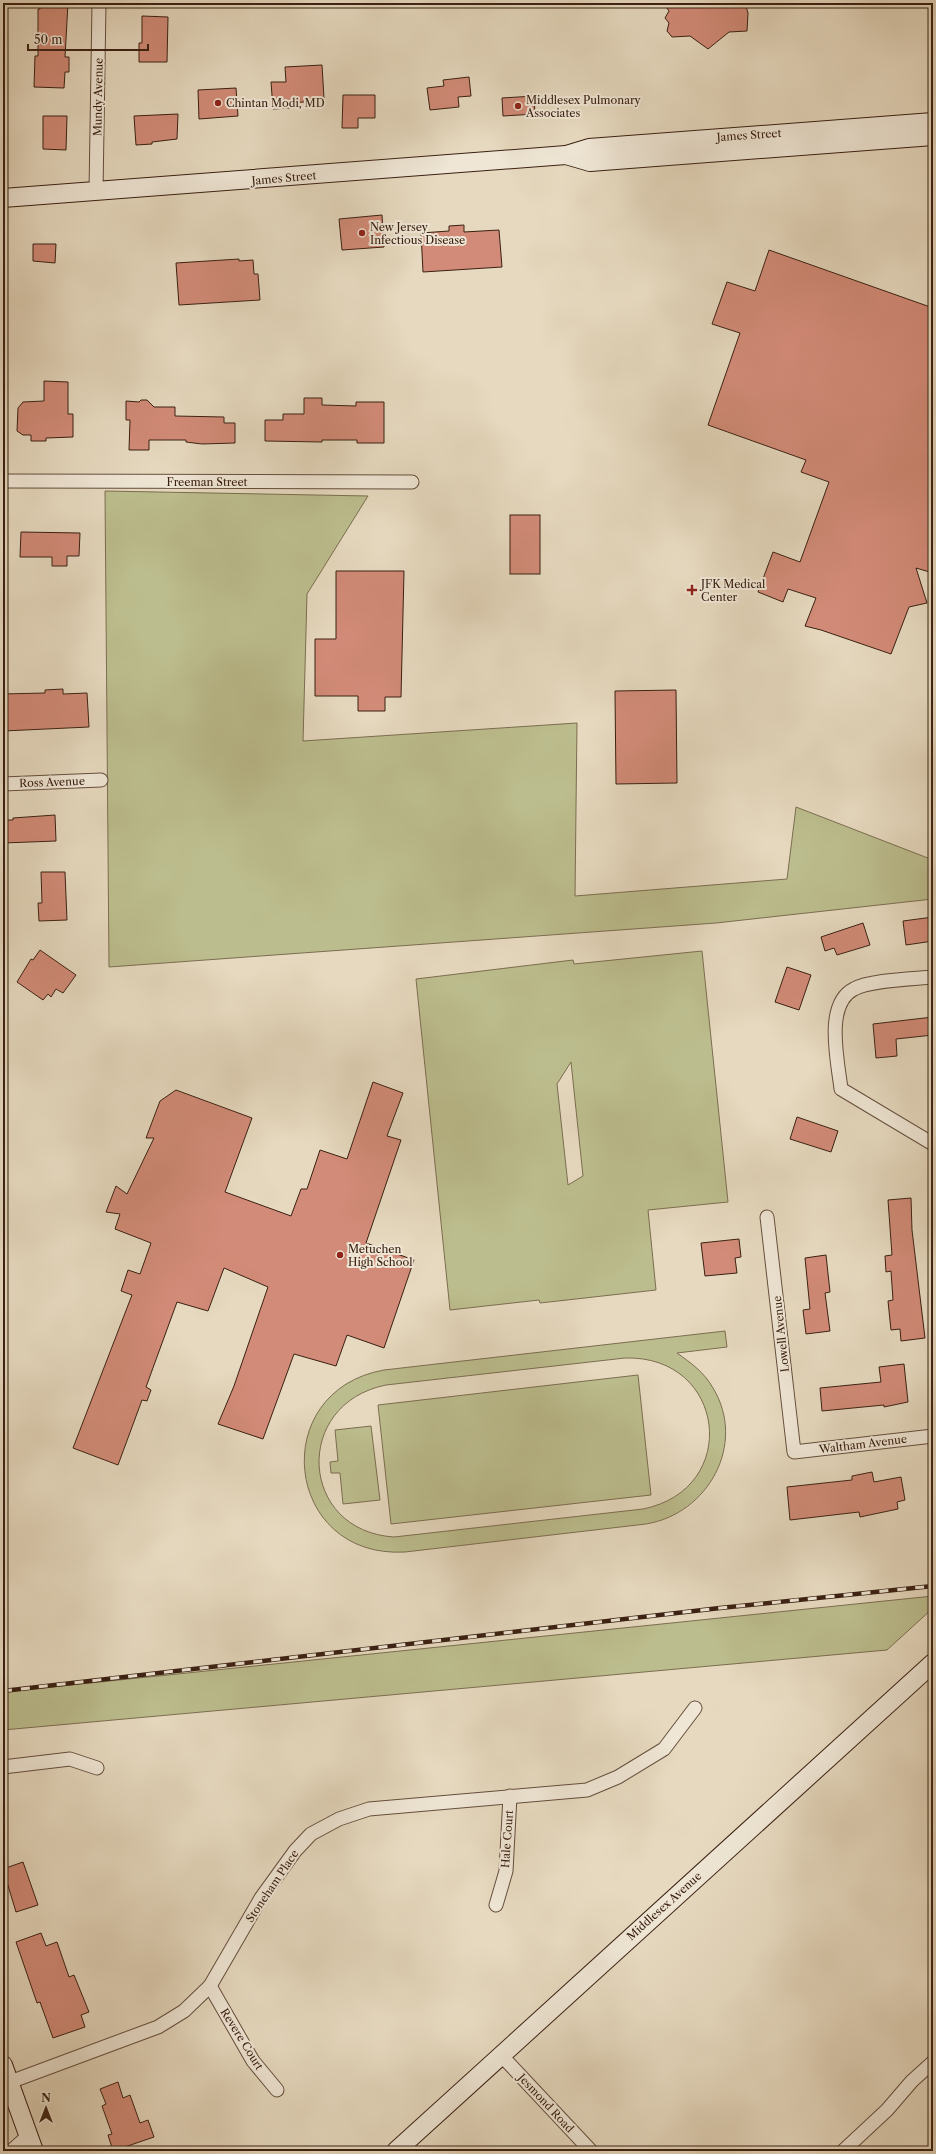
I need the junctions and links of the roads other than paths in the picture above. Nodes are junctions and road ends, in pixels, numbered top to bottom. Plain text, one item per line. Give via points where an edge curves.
1 (99, 3) edge
2 (933, 122) edge
3 (933, 136) edge
4 (566, 156) junction
5 (96, 192) junction
6 (3, 198) edge
7 (3, 481) edge
8 (412, 482) dead end
9 (101, 780) dead end
10 (3, 784) edge
11 (933, 977) edge
12 (933, 1144) edge
13 (767, 1217) dead end
14 (933, 1436) edge
15 (794, 1452) joint
16 (933, 1663) edge
17 (695, 1708) dead end
18 (3, 1767) edge
19 (97, 1768) dead end
20 (510, 1796) junction
21 (496, 1905) dead end
22 (210, 1986) junction
23 (501, 2055) junction
24 (933, 2062) edge
25 (3, 2065) edge
26 (10, 2082) junction
27 (277, 2090) dead end
28 (31, 2143) edge
29 (11, 2151) edge
30 (396, 2151) edge
31 (591, 2151) edge
32 (843, 2151) edge

1 - 5 street, Mundy Avenue
2 - 4 street, James Street via 589,148
3 - 4 street, James Street via 590,162
4 - 5 street, James Street
5 - 6 street, James Street
7 - 8 street, Freeman Street
9 - 10 street, Ross Avenue
11 - 12 street via 854,989 843,997 835,1021 841,1089
13 - 15 street, Lowell Avenue
14 - 15 street, Waltham Avenue
16 - 23 street, Middlesex Avenue
17 - 20 street, Stoneham Place via 664,1748 618,1777 587,1790
18 - 19 street via 70,1759
20 - 21 street, Hale Court via 506,1871
20 - 22 street, Stoneham Place via 369,1809 339,1819 311,1834 295,1851 261,1898
22 - 26 street, Stoneham Place via 184,2011 158,2027
22 - 27 street, Revere Court via 253,2061
23 - 30 street, Middlesex Avenue
23 - 31 street, Jesmond Road
24 - 32 street
25 - 26 street
26 - 28 street
28 - 29 street

